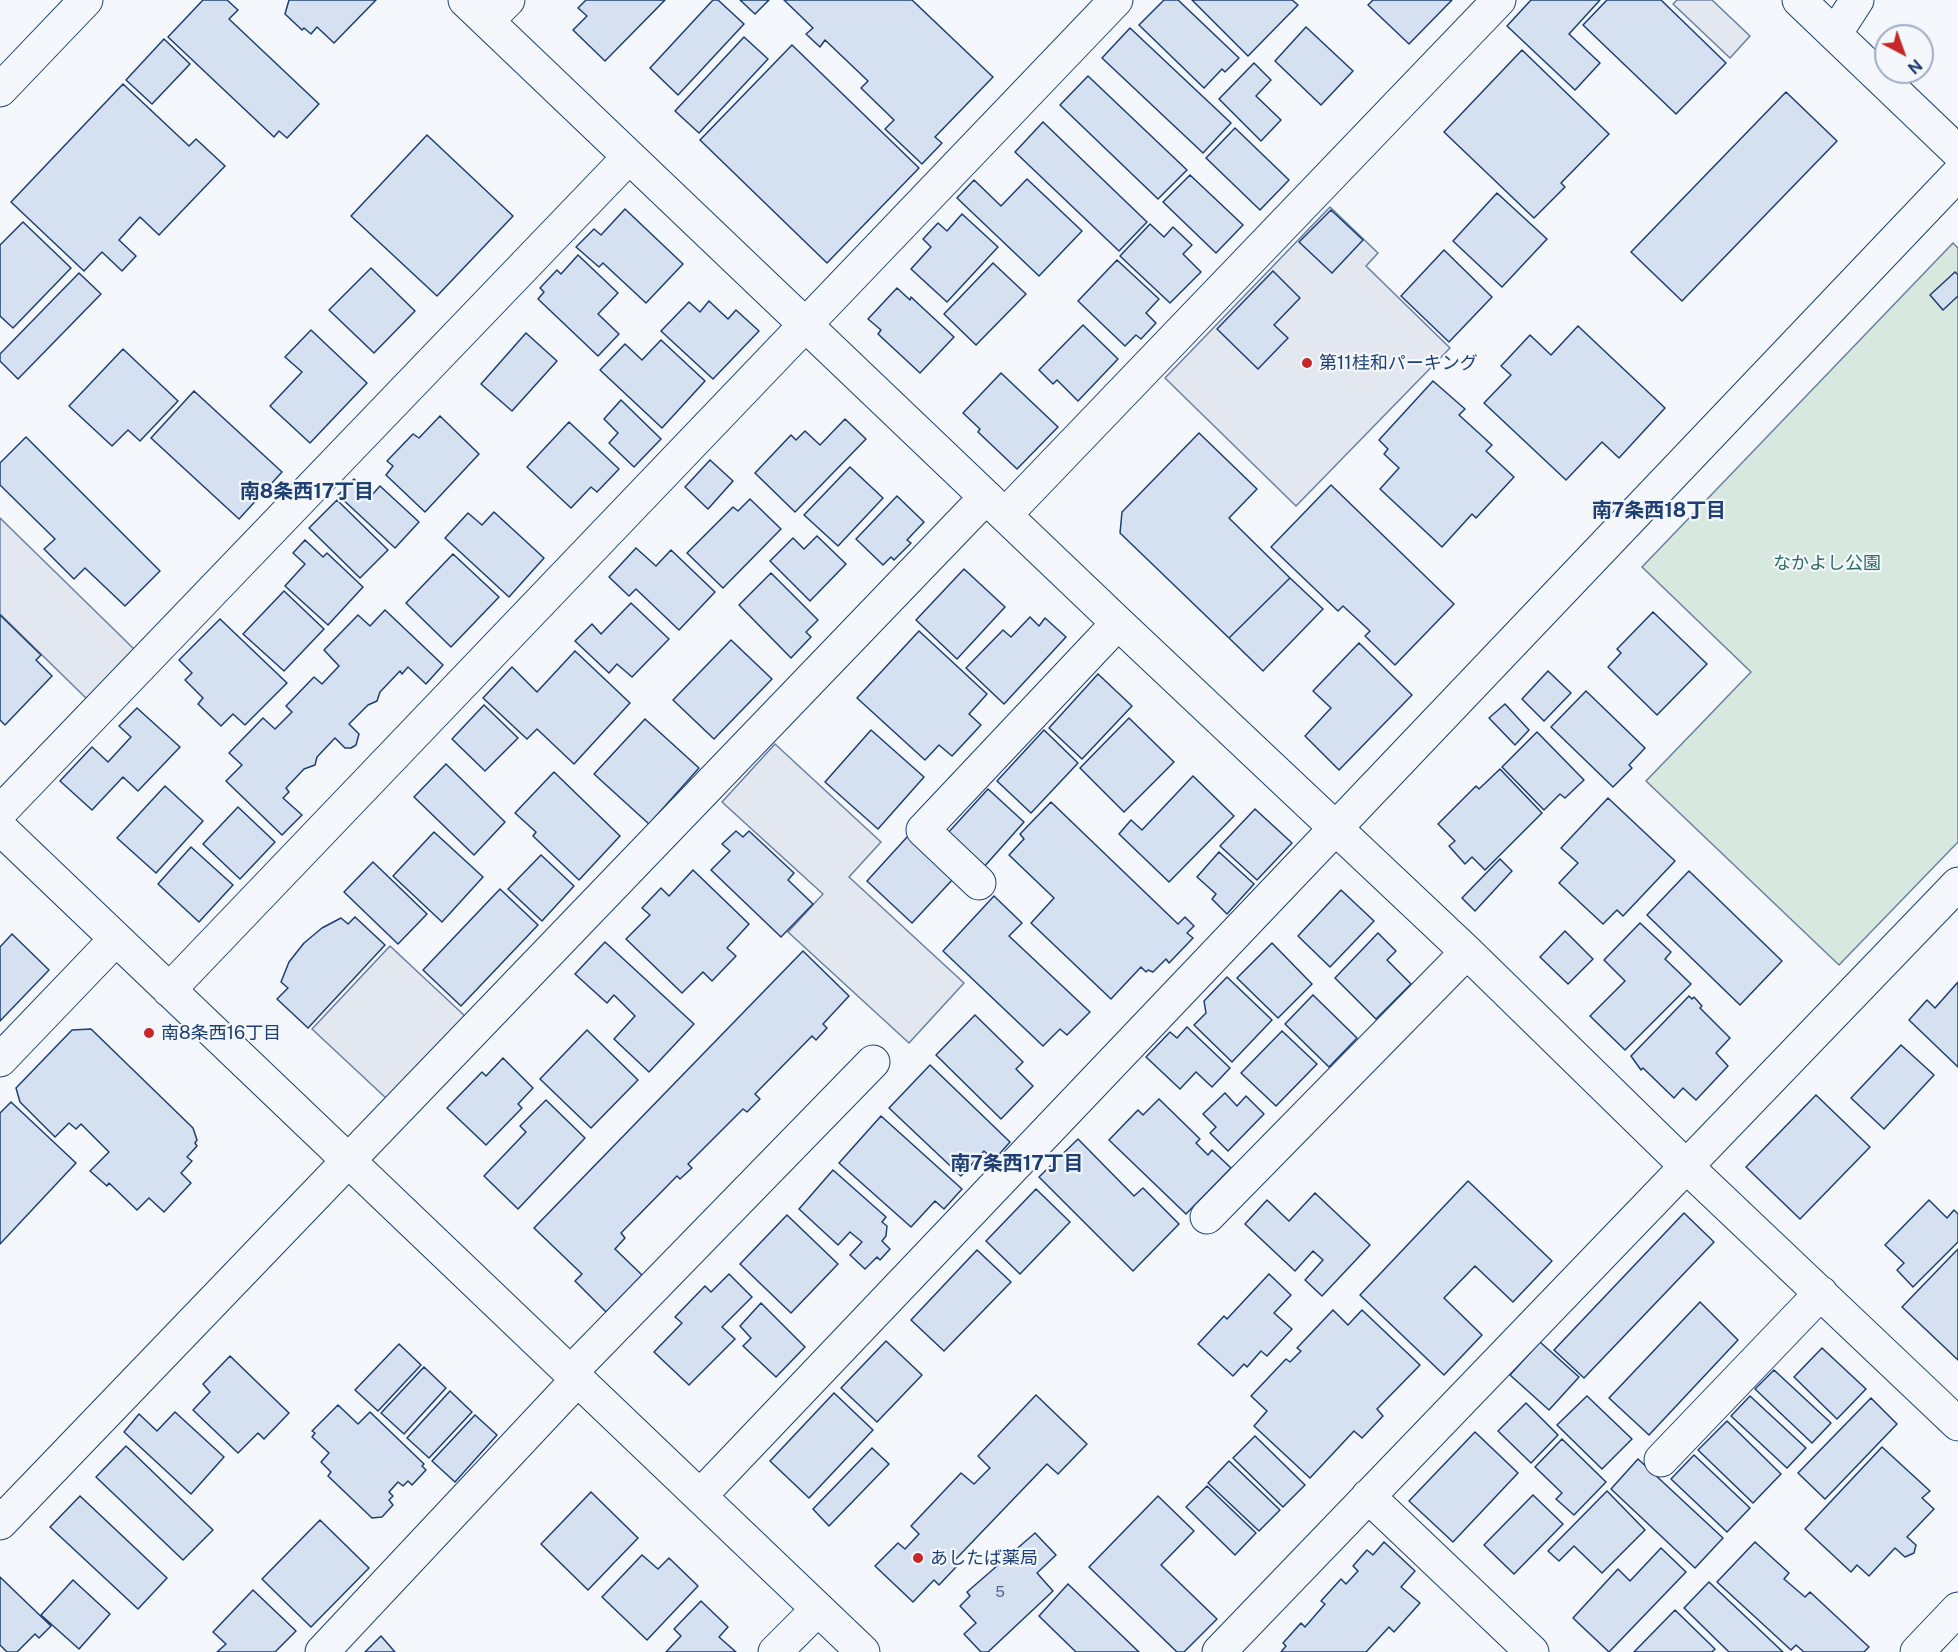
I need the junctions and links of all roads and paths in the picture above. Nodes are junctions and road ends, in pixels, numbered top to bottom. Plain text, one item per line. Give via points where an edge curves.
1 (86, 0) edge
2 (1116, 0) edge
3 (1499, 0) edge
4 (1799, 0) edge
5 (1857, 0) edge
6 (487, 7) edge
7 (1834, 34) junction
8 (0, 90) edge
9 (1958, 152) edge
10 (629, 157) junction
11 (1958, 174) edge
12 (806, 325) junction
13 (996, 506) junction
14 (1118, 623) junction
15 (0, 812) edge
16 (0, 828) edge
17 (1336, 830) junction
18 (979, 883) dead end
19 (1958, 884) edge
20 (116, 939) junction
21 (1467, 952) junction
22 (169, 990) junction
23 (0, 1060) edge
24 (873, 1062) dead end
25 (347, 1159) junction
26 (1687, 1167) junction
27 (1207, 1217) dead end
28 (1821, 1293) junction
29 (575, 1376) junction
30 (1958, 1424) edge
31 (1661, 1460) dead end
32 (700, 1496) junction
33 (1368, 1496) junction
34 (0, 1523) edge
35 (818, 1609) junction
36 (1958, 1609) edge
37 (322, 1652) edge
38 (776, 1652) edge
39 (863, 1652) edge
40 (1219, 1652) edge
41 (1532, 1652) edge
42 (1917, 1652) edge

1 - 8 street
2 - 12 street
3 - 13 street
4 - 7 street
5 - 7 street
6 - 10 street
7 - 9 street
10 - 12 street
10 - 15 street
11 - 17 street
12 - 13 street
12 - 22 street
13 - 14 street
13 - 25 street
14 - 17 street
14 - 18 street via 922,830
16 - 20 street
17 - 21 street
17 - 32 street
19 - 26 street
20 - 22 street
20 - 23 street
21 - 26 street
21 - 27 street
22 - 25 street
24 - 29 street
25 - 29 street
25 - 34 street
26 - 28 street
26 - 33 street
28 - 30 street
28 - 31 street
29 - 32 street
29 - 37 street
32 - 35 street
33 - 40 street
33 - 41 street
35 - 38 street
35 - 39 street
36 - 42 street

